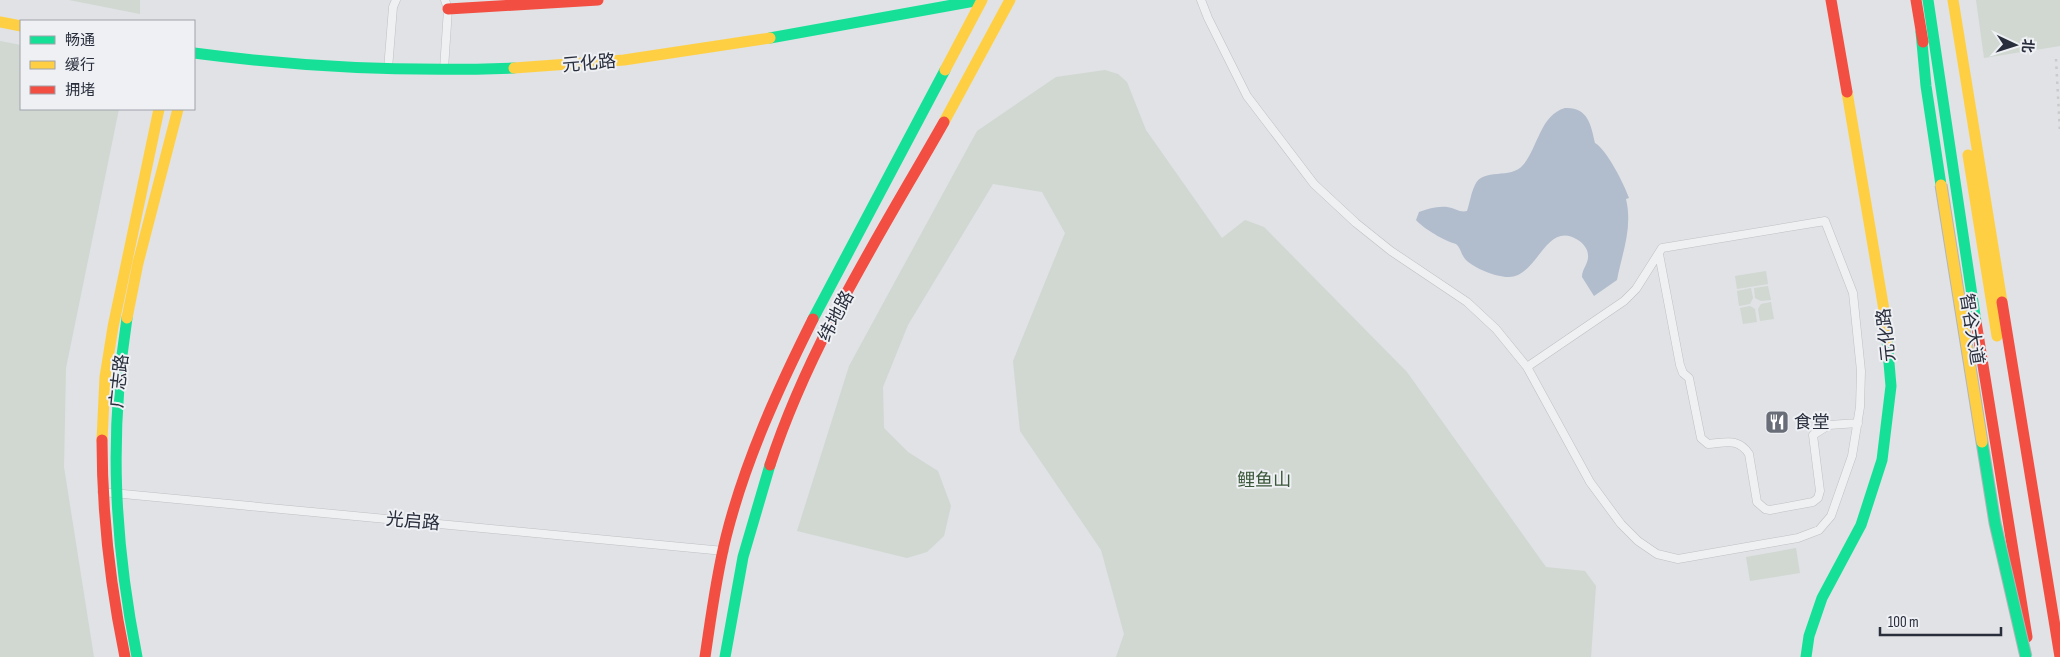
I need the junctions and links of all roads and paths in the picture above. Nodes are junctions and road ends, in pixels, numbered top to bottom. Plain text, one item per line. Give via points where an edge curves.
1 (396, 0) edge
2 (598, 0) edge
3 (981, 0) edge
4 (1010, 0) edge
5 (1201, 0) edge
6 (1831, 0) edge
7 (1916, 0) edge
8 (1928, 0) edge
9 (1945, 0) edge
10 (1954, 0) edge
11 (446, 4) edge
12 (0, 22) edge
13 (20, 26) edge
14 (1921, 32) junction
15 (195, 53) edge
16 (388, 69) junction
17 (444, 69) junction
18 (159, 110) edge
19 (178, 110) edge
20 (1659, 254) junction
21 (1527, 367) junction
22 (1858, 423) junction
23 (102, 492) junction
24 (115, 493) junction
25 (724, 551) junction
26 (2024, 624) junction
27 (2060, 653) edge
28 (125, 657) edge
29 (137, 657) edge
30 (705, 657) edge
31 (725, 657) edge
32 (1806, 657) edge
33 (2017, 657) edge
34 (2026, 657) edge
35 (2030, 657) edge
36 (2051, 657) edge
37 (2060, 657) edge

1 - 16 street
2 - 11 main road
3 - 17 main road, 元化路 via 778,37 651,56 563,66
3 - 25 main road, 纬地路 via 833,278 778,389 753,452
4 - 31 main road, 纬地路 via 851,286 796,396 753,518 735,592
5 - 21 street via 1247,96 1314,184 1384,245 1467,302 1496,329
6 - 32 main road, 元化路 via 1885,316 1891,386 1882,460 1861,525 1822,598 1809,636
7 - 14 main road, 智谷大道
8 - 35 main road, 智谷大道 via 1956,200
9 - 36 main road, 智谷大道 via 1974,196
10 - 27 main road via 1994,202
10 - 37 main road
11 - 17 street
12 - 13 main road
14 - 26 main road, 智谷大道 via 2003,519
14 - 34 main road, bridge via 1940,185 1995,523
15 - 16 main road, 元化路 via 286,65
16 - 17 main road, 元化路
18 - 23 main road, 广志路 via 113,327 102,430
19 - 24 main road, 广志路 via 151,208 128,314 118,377
20 - 21 street via 1624,301
20 - 22 street via 1662,248 1825,221 1853,293 1861,371
20 - 22 street via 1680,365 1689,378 1701,438 1708,444 1738,442 1744,447 1749,454 1758,502 1765,508 1770,510 1813,502 1818,498 1820,491 1813,434 1829,425
21 - 22 street via 1590,482 1621,524 1657,554 1678,559 1798,538 1819,530 1831,516 1839,496 1852,456
23 - 24 street, 光启路
23 - 28 main road, 广志路 via 114,604
24 - 25 street, 光启路
24 - 29 main road, 广志路 via 120,556
25 - 30 main road, 纬地路
26 - 33 main road
26 - 35 main road, 智谷大道

